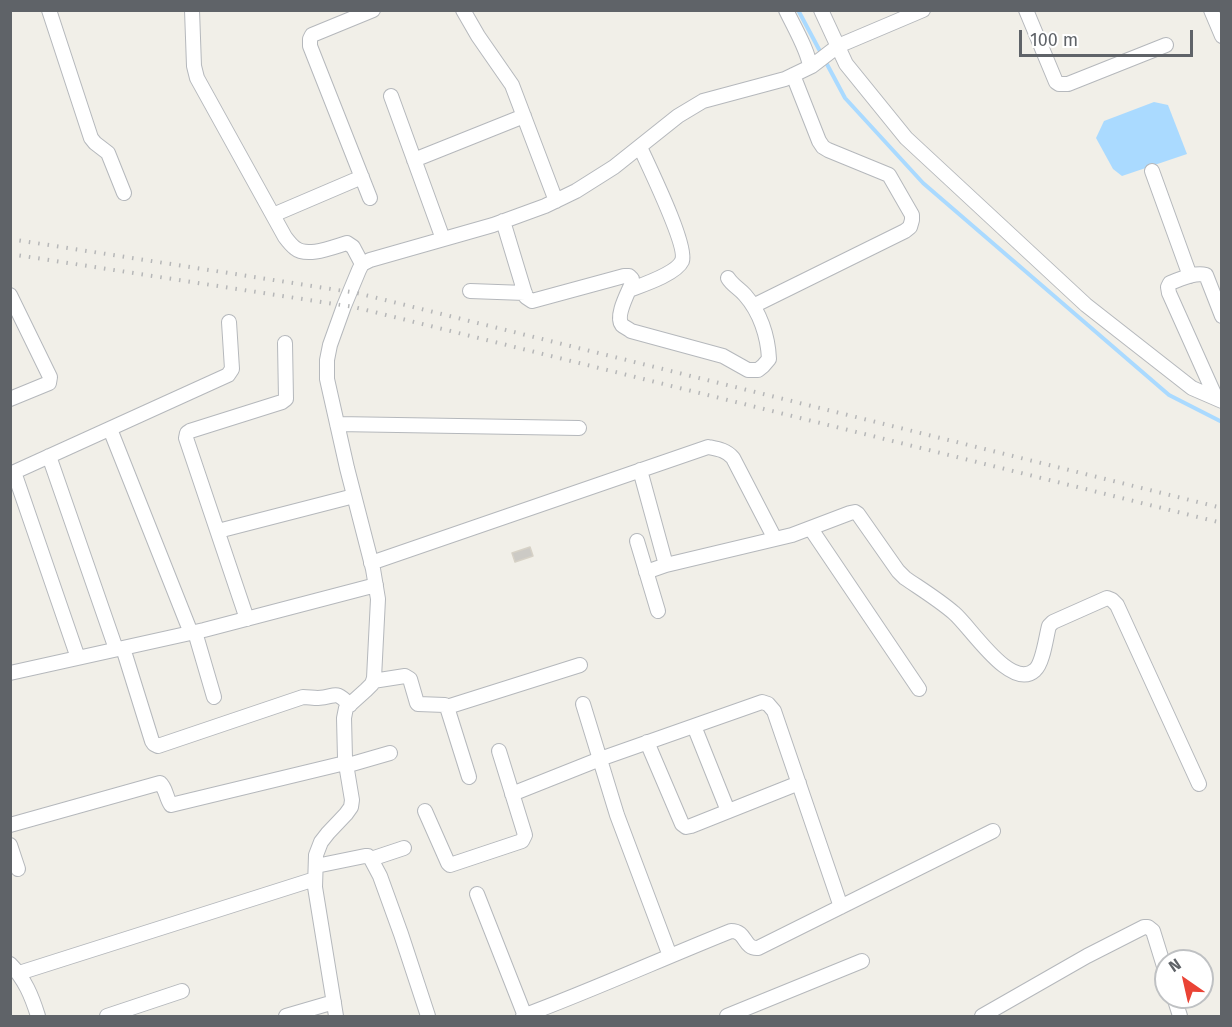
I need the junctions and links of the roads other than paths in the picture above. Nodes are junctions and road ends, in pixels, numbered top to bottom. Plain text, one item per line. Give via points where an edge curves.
1 (50, 10) edge
2 (373, 10) edge
3 (463, 10) edge
4 (786, 10) edge
5 (821, 10) edge
6 (923, 10) edge
7 (1026, 10) edge
8 (1211, 10) edge
9 (196, 12) edge
10 (1221, 36) edge
11 (1166, 45) dead end
12 (834, 50) junction
13 (811, 66) junction
14 (793, 75) junction
15 (391, 96) dead end
16 (524, 116) junction
17 (640, 147) junction
18 (414, 160) junction
19 (1152, 171) dead end
20 (362, 177) junction
21 (124, 193) dead end
22 (370, 198) dead end
23 (556, 201) junction
24 (273, 215) junction
25 (503, 221) junction
26 (443, 239) junction
27 (362, 264) junction
28 (1190, 276) junction
29 (728, 278) dead end
30 (629, 290) junction
31 (470, 291) dead end
32 (525, 293) junction
33 (10, 295) edge
34 (753, 306) junction
35 (1221, 316) edge
36 (229, 322) dead end
37 (285, 343) dead end
38 (10, 399) edge
39 (1219, 400) edge
40 (337, 424) junction
41 (579, 428) dead end
42 (110, 429) junction
43 (49, 456) junction
44 (640, 470) junction
45 (12, 473) edge
46 (354, 496) junction
47 (811, 529) junction
48 (218, 531) junction
49 (775, 539) junction
50 (637, 541) dead end
51 (371, 563) junction
52 (666, 565) junction
53 (646, 572) junction
54 (376, 585) junction
55 (658, 611) dead end
56 (247, 619) junction
57 (193, 632) junction
58 (119, 649) junction
59 (78, 658) junction
60 (580, 665) dead end
61 (10, 673) edge
62 (373, 681) junction
63 (919, 689) dead end
64 (214, 697) dead end
65 (583, 704) dead end
66 (350, 705) junction
67 (447, 707) junction
68 (694, 726) junction
69 (647, 742) junction
70 (499, 751) dead end
71 (390, 753) dead end
72 (600, 759) junction
73 (345, 764) junction
74 (469, 777) dead end
75 (798, 783) junction
76 (1199, 784) dead end
77 (512, 794) junction
78 (728, 811) junction
79 (425, 812) dead end
80 (10, 825) edge
81 (993, 831) dead end
82 (10, 844) edge
83 (404, 848) dead end
84 (372, 859) junction
85 (18, 869) dead end
86 (315, 873) junction
87 (477, 894) dead end
88 (841, 907) junction
89 (1159, 949) edge
90 (670, 956) junction
91 (862, 961) dead end
92 (15, 974) edge
93 (182, 991) dead end
94 (334, 1002) junction
95 (130, 1013) edge
96 (524, 1016) edge
97 (38, 1017) edge
98 (107, 1017) edge
99 (286, 1017) edge
100 (336, 1017) edge
101 (428, 1017) edge
102 (727, 1017) edge
103 (982, 1017) edge

1 - 21 street via 92,138 108,153
2 - 20 street via 310,39
3 - 16 street via 512,85
4 - 13 street
5 - 12 street
6 - 12 street
7 - 11 street via 1059,84 1068,84
8 - 10 street
9 - 24 street via 197,78
12 - 13 street
12 - 39 street via 906,138 1086,304 1192,388
13 - 14 street
14 - 17 street via 704,101
14 - 34 street via 823,147 889,175 910,209 912,220 905,231
15 - 18 street
16 - 18 street
16 - 23 street
17 - 23 street
17 - 30 street via 675,226 683,259 655,281
18 - 26 street
19 - 28 street
20 - 22 street
20 - 24 street
23 - 25 street
24 - 27 street via 285,237 302,252 347,243
25 - 26 street
25 - 32 street
26 - 27 street
27 - 40 street via 327,360
28 - 35 street via 1206,275
28 - 39 street via 1170,283 1169,293
29 - 34 street
30 - 32 street via 632,279 624,276 532,301
30 - 34 street via 620,313 623,326 723,356 748,370 758,370 769,359 761,321
31 - 32 street
33 - 38 street via 50,377 49,383
36 - 42 street via 232,369 228,375
37 - 48 street via 286,399 187,433
40 - 41 street
40 - 46 street
42 - 43 street
42 - 57 street
43 - 45 street
43 - 58 street
44 - 49 street via 703,448 728,452
44 - 51 street
44 - 52 street
45 - 59 street
46 - 48 street
46 - 51 street
47 - 49 street
47 - 63 street
47 - 76 street via 850,513 858,514 898,571 954,613 1011,672 1034,671 1053,622 1107,598 1112,600
48 - 56 street
49 - 52 street
50 - 53 street
51 - 54 street
52 - 53 street
53 - 55 street
54 - 56 street
54 - 62 street via 379,604
56 - 57 street
57 - 58 street
57 - 64 street
58 - 59 street
58 - 66 street via 152,741 158,746 303,697 335,694
59 - 61 street
60 - 67 street
62 - 66 street
62 - 67 street via 405,676 410,679 418,704
65 - 72 street
66 - 73 street via 344,718
67 - 74 street
68 - 69 street
68 - 75 street via 762,702 768,704 774,711
68 - 78 street
69 - 72 street
69 - 78 street via 682,824 691,826
70 - 77 street
71 - 73 street
72 - 77 street
72 - 90 street via 623,833
73 - 80 street via 171,805 160,783
73 - 86 street via 351,807 321,842
75 - 78 street
75 - 88 street
77 - 79 street via 525,838 453,865 448,863
81 - 88 street
82 - 85 street
83 - 84 street
84 - 86 street via 365,856
84 - 101 street
86 - 92 street
86 - 94 street
87 - 96 street
88 - 90 street via 758,948 748,945 737,931 731,931
89 - 103 street via 1153,931 1144,927
90 - 96 street
91 - 102 street
92 - 97 street via 30,992
93 - 95 street
94 - 99 street
94 - 100 street
95 - 98 street

